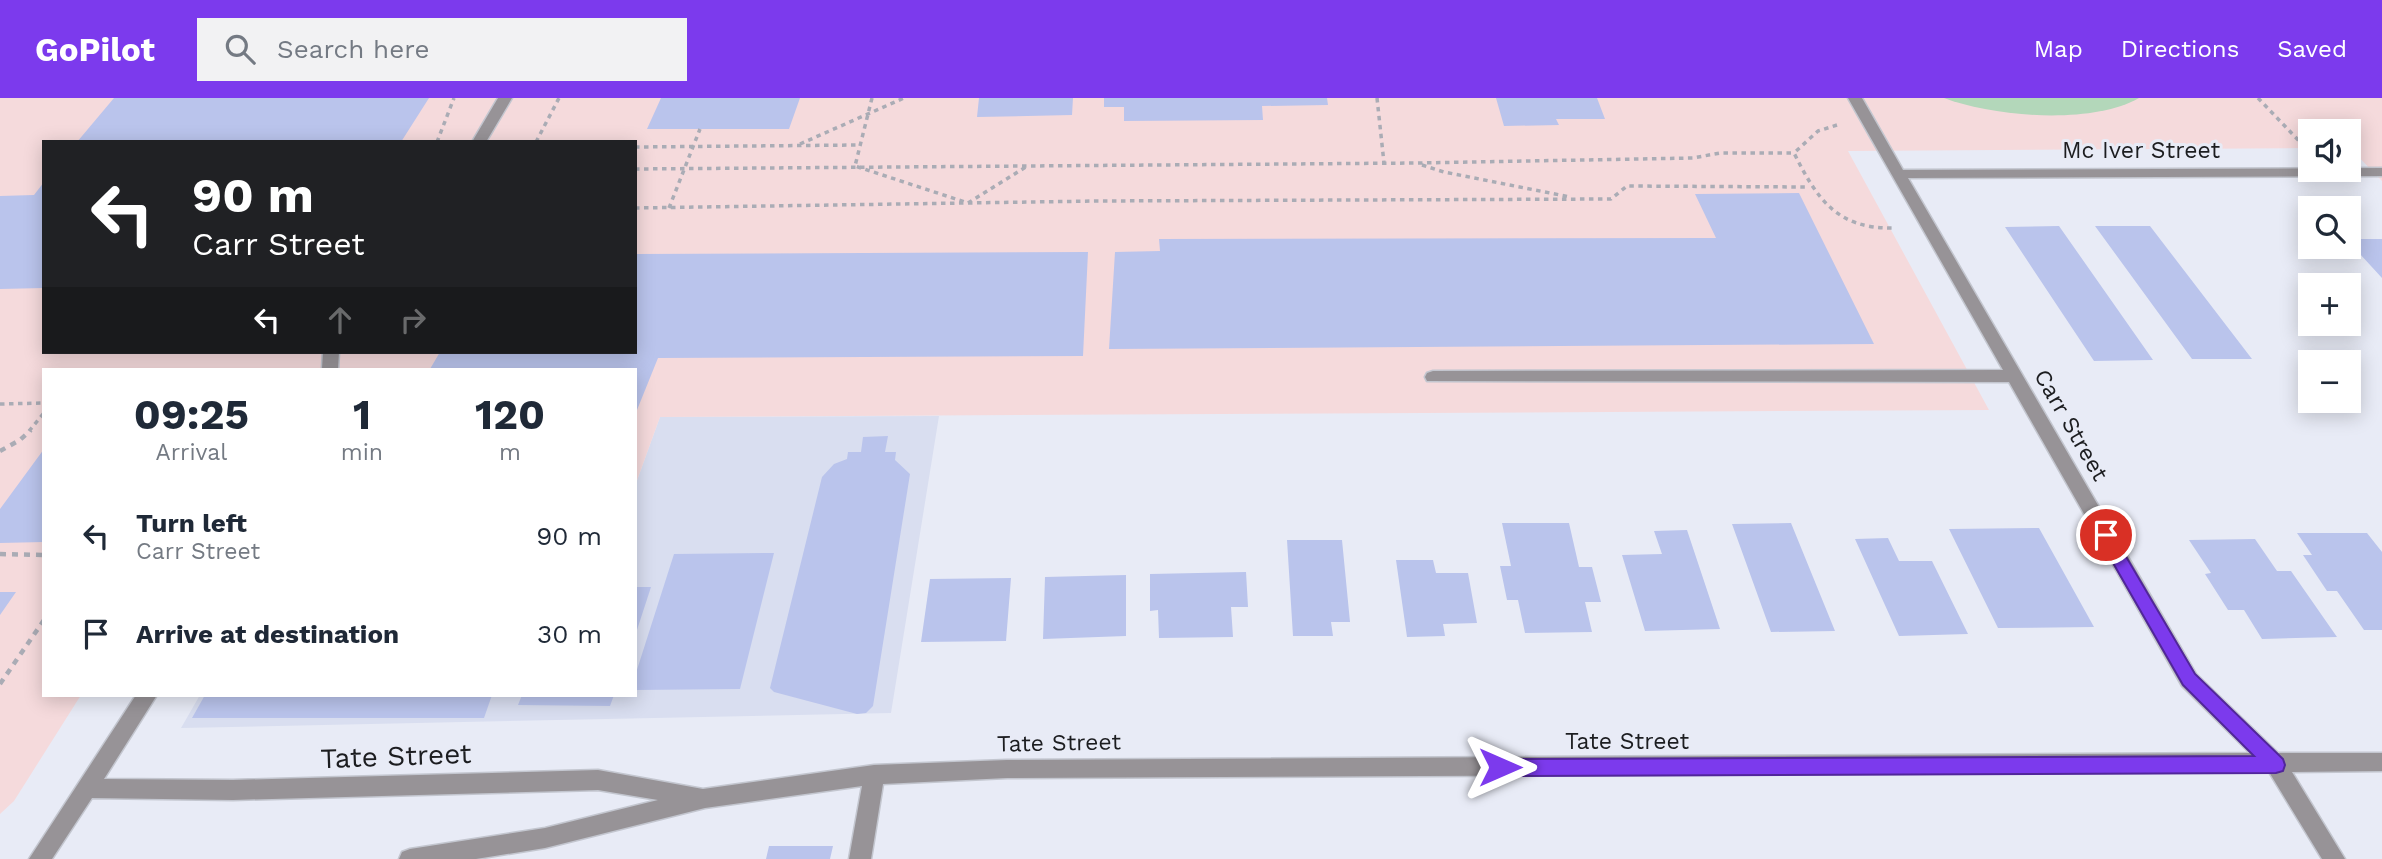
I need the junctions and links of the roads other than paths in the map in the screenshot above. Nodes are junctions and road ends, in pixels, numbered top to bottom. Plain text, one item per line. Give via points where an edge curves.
1 (505, 98) edge
2 (1855, 98) edge
3 (480, 140) edge
4 (2382, 172) edge
5 (1900, 174) junction
6 (2015, 376) junction
7 (1433, 377) dead end
8 (146, 697) edge
9 (2382, 762) edge
10 (2276, 765) junction
11 (874, 775) junction
12 (88, 788) junction
13 (705, 798) junction
14 (40, 859) edge
15 (410, 859) edge
16 (860, 859) edge
17 (2333, 859) edge

1 - 3 street
2 - 5 street, Carr Street
4 - 5 street, Mc Iver Street
5 - 6 street, Carr Street
6 - 7 street
6 - 10 street, Carr Street via 2189,680
8 - 12 street
9 - 10 street, Tate Street
10 - 11 street, Tate Street via 1007,769
10 - 17 street, Carr Street
11 - 13 street, Tate Street
11 - 16 street
12 - 13 street, Tate Street via 233,790 598,780
12 - 14 street
13 - 15 street, Tate Street via 545,838

